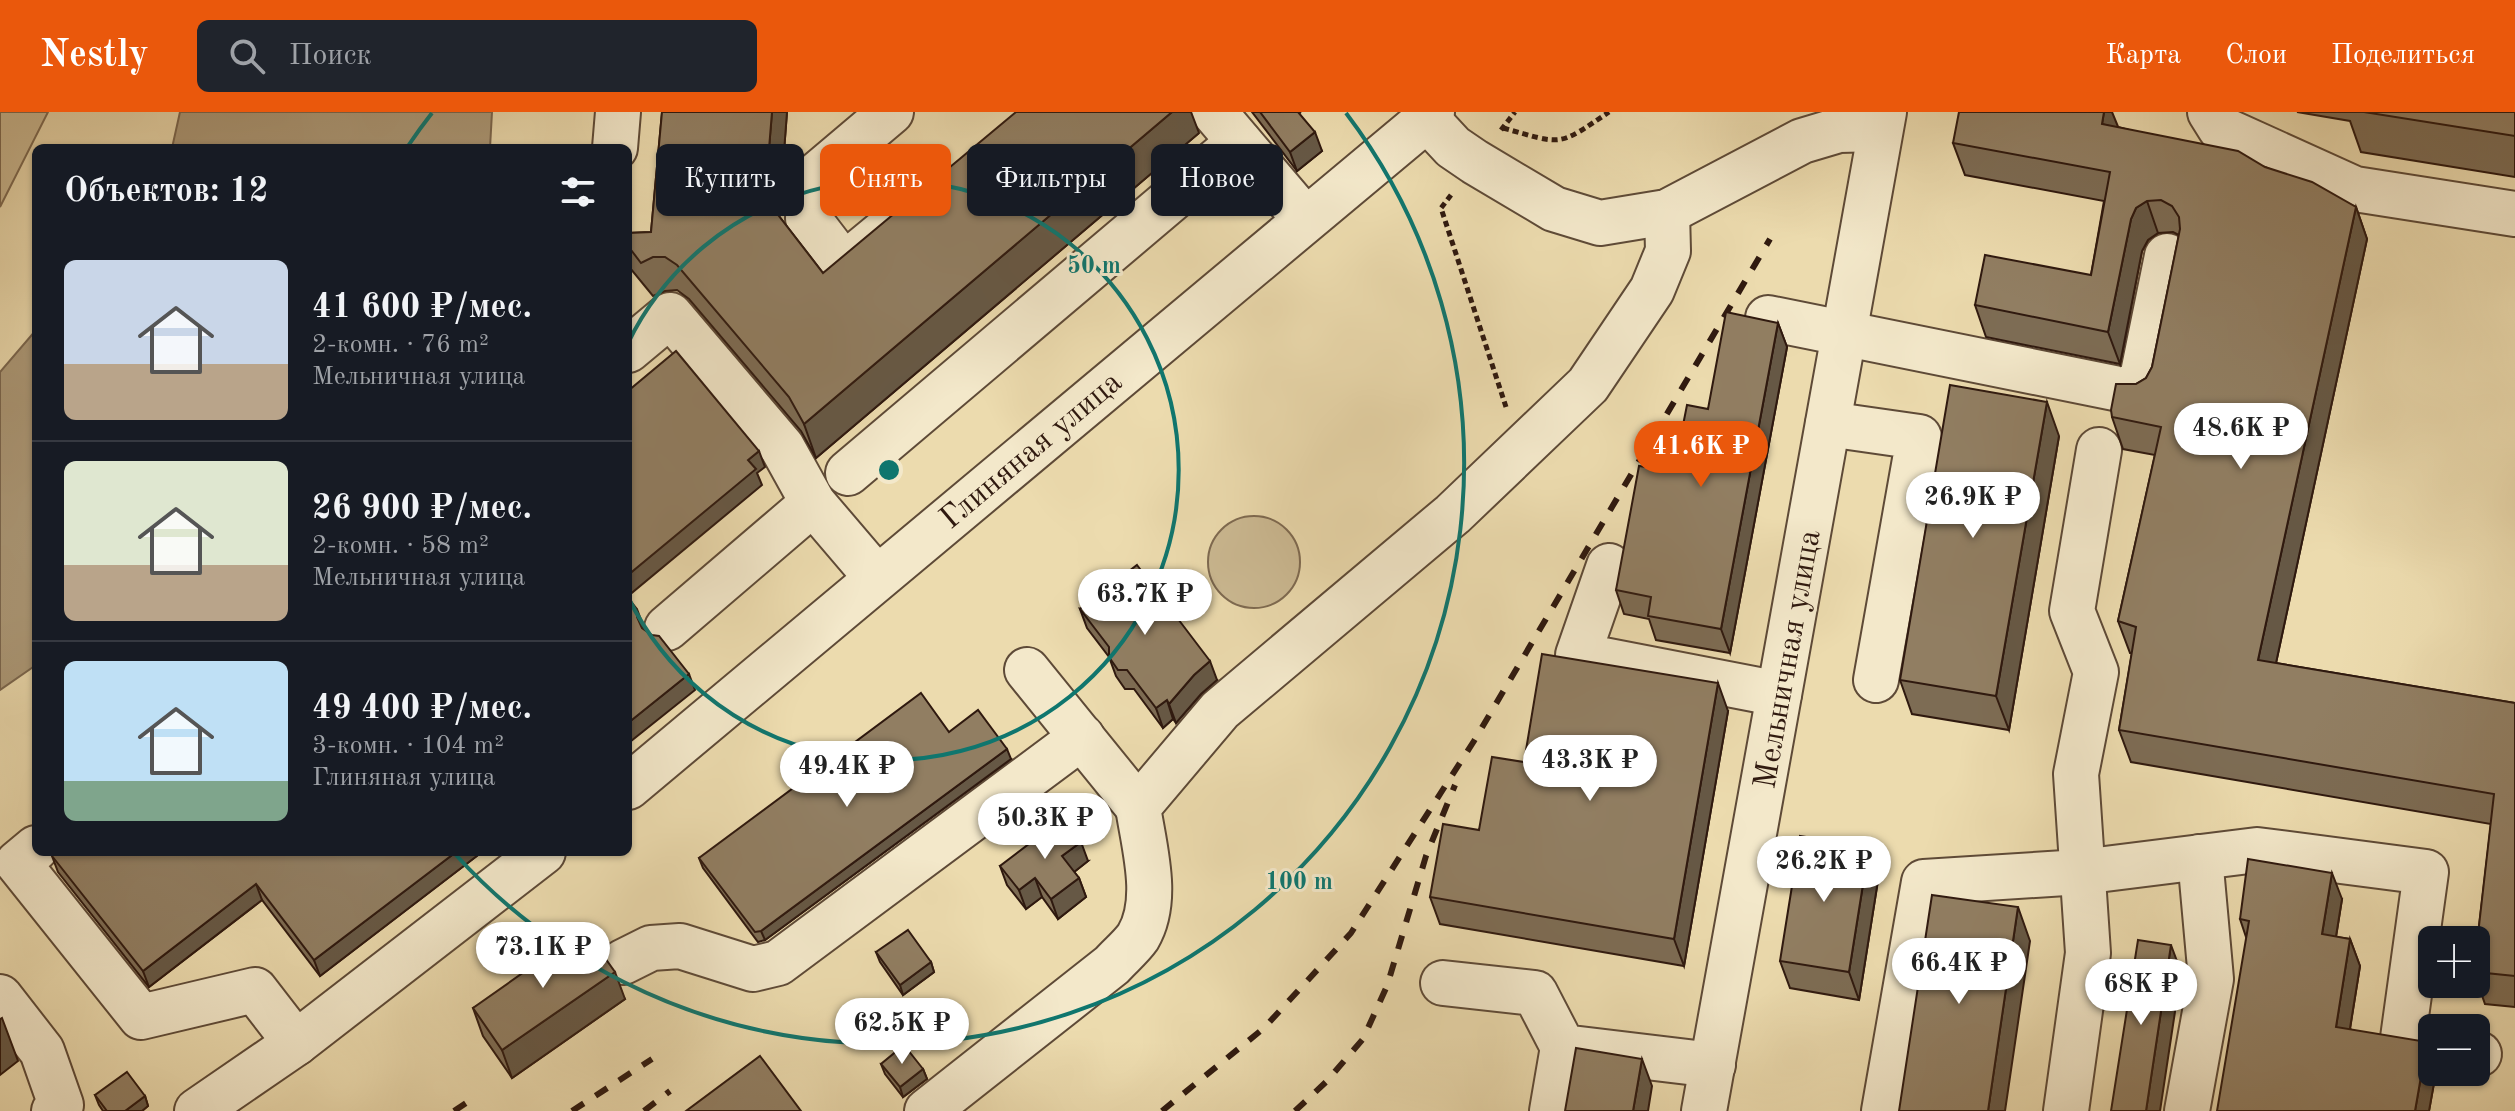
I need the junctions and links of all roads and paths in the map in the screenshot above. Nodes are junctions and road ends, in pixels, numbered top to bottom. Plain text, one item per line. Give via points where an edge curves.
1 (618, 112) edge
2 (891, 112) edge
3 (1609, 112) edge
4 (2210, 112) edge
5 (1429, 115) edge
6 (1882, 121) edge
7 (1227, 127) edge
8 (1502, 128) dead end
9 (615, 144) edge
10 (853, 144) edge
11 (1475, 162) junction
12 (820, 172) edge
13 (1667, 212) junction
14 (2515, 214) edge
15 (904, 216) edge
16 (1305, 219) junction
17 (2167, 256) dead end
18 (1768, 318) edge
19 (1844, 334) junction
20 (632, 347) edge
21 (1828, 424) junction
22 (1520, 450) junction
23 (2099, 450) dead end
24 (848, 473) dead end
25 (813, 503) junction
26 (1609, 566) dead end
27 (877, 578) junction
28 (667, 628) dead end
29 (1027, 670) dead end
30 (1876, 680) dead end
31 (1779, 694) junction
32 (1082, 737) junction
33 (632, 784) edge
34 (1138, 807) junction
35 (32, 851) edge
36 (538, 856) edge
37 (2200, 857) junction
38 (2081, 872) junction
39 (623, 962) dead end
40 (1443, 983) dead end
41 (0, 997) edge
42 (2418, 1041) edge
43 (296, 1043) junction
44 (1563, 1047) junction
45 (1713, 1065) junction
46 (60, 1109) edge
47 (197, 1111) edge
48 (927, 1111) edge
49 (1552, 1111) edge
50 (1704, 1111) edge
51 (1884, 1111) edge
52 (2066, 1111) edge
53 (2187, 1111) edge

1 - 9 street
2 - 10 street
3 - 8 path via 1568,140 1553,142
4 - 14 street via 2220,128 2355,189
5 - 11 street via 1453,147
5 - 16 street, Глиняная улица
6 - 13 street via 1802,141
6 - 19 street, Мельничная улица
7 - 16 street
7 - 24 street
11 - 13 street via 1554,209 1600,223
11 - 22 path via 1441,208
12 - 15 street via 814,177 808,218 831,275
13 - 22 street via 1668,251 1652,290 1588,385
16 - 27 street, Глиняная улица
17 - 19 street via 2139,393
18 - 19 street
19 - 21 street, Мельничная улица
20 - 25 street via 670,315 782,447
21 - 30 street via 1919,437
21 - 31 street, Мельничная улица
22 - 34 street via 1453,514 1220,710
23 - 38 street via 2072,611 2096,672 2076,774
25 - 27 street
25 - 28 street
26 - 31 street via 1578,655
27 - 33 street, Глиняная улица
29 - 32 street
31 - 45 street, Мельничная улица
32 - 34 street
32 - 39 street via 778,963 753,969 680,946 651,948
34 - 48 street via 1149,905 1138,937 1112,965
35 - 43 street via 18,863 141,1017 255,990
36 - 43 street
37 - 38 street
37 - 42 street via 2257,850 2426,872 2403,1038
37 - 53 street via 2211,979
38 - 51 street via 1924,882
38 - 52 street via 2088,953
40 - 44 street via 1535,993
41 - 46 street via 42,1051
43 - 47 street
44 - 45 street
44 - 49 street
45 - 50 street, Мельничная улица

